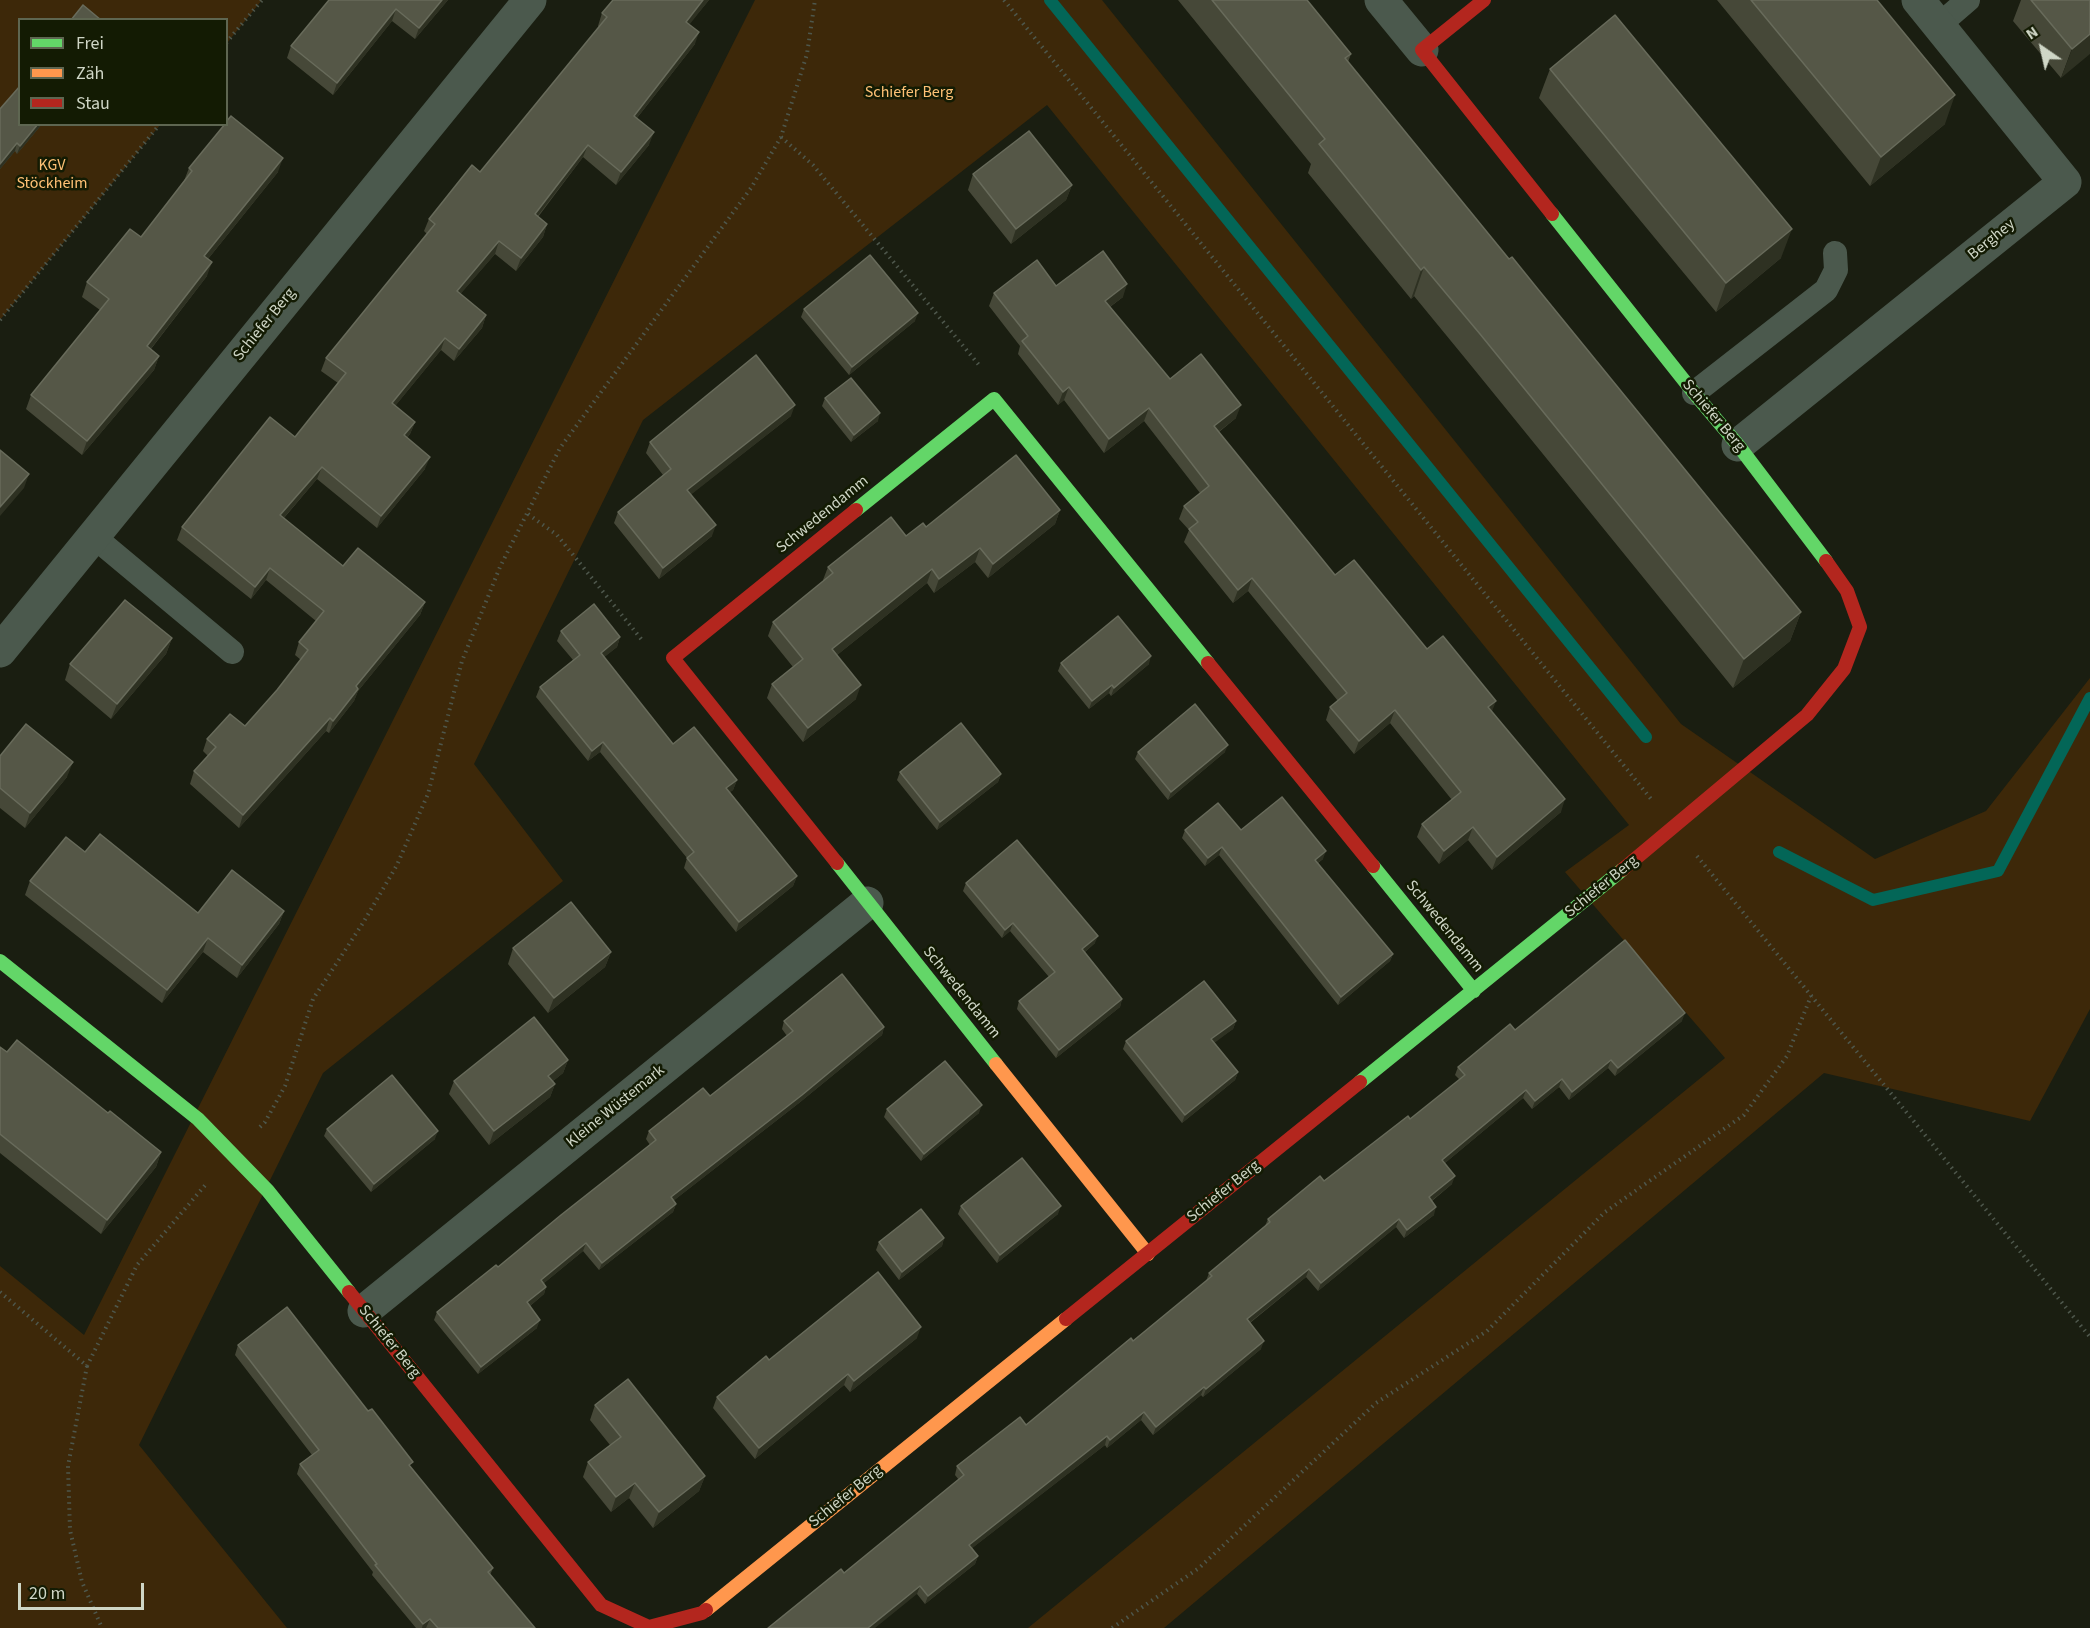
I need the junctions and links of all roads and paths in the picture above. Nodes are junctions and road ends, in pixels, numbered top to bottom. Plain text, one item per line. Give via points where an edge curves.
1 (262, 0) edge
2 (530, 0) edge
3 (815, 0) edge
4 (1004, 0) edge
5 (1381, 0) edge
6 (1484, 0) edge
7 (1968, 0) edge
8 (1928, 12) edge
9 (228, 41) edge
10 (1422, 50) junction
11 (158, 126) edge
12 (781, 137) junction
13 (1835, 253) dead end
14 (0, 320) edge
15 (1694, 393) junction
16 (994, 399) junction
17 (1738, 445) junction
18 (528, 514) junction
19 (93, 536) junction
20 (0, 651) edge
21 (232, 652) dead end
22 (673, 658) junction
23 (1674, 828) junction
24 (867, 903) junction
25 (0, 961) edge
26 (1474, 991) junction
27 (1811, 996) junction
28 (232, 1155) junction
29 (1148, 1254) junction
30 (0, 1292) edge
31 (364, 1311) junction
32 (2090, 1337) edge
33 (87, 1366) junction
34 (102, 1628) edge
35 (1112, 1628) edge

1 - 9 path
2 - 19 street, Schiefer Berg
3 - 12 path via 807,54
4 - 23 path
5 - 10 street
6 - 10 street
7 - 8 lane
8 - 17 street, Berghey via 2064,182
10 - 15 street, Schiefer Berg
11 - 14 path
12 - 16 path via 813,165 989,377
12 - 18 path via 751,189 560,448
13 - 15 lane via 1836,270 1826,290
15 - 17 street, Schiefer Berg
16 - 22 street, Schwedendamm
16 - 26 street, Schwedendamm
17 - 23 street, Schiefer Berg via 1847,591 1860,627 1844,669 1807,716
18 - 22 path via 557,535 650,649
18 - 28 path via 500,567 462,661 428,794 397,865 313,999 285,1086 265,1122
19 - 20 street, Schiefer Berg
19 - 21 lane
22 - 24 street, Schwedendamm
23 - 26 street, Schiefer Berg
23 - 27 path
24 - 29 street, Schwedendamm
24 - 31 street, Kleine Wüstemark
25 - 28 street, Schiefer Berg via 198,1119
26 - 29 street, Schiefer Berg
27 - 32 path
27 - 35 path via 1787,1056 1744,1115 1605,1212 1487,1330 1376,1403 1199,1568
28 - 31 street, Schiefer Berg via 268,1191
28 - 33 path via 137,1265
29 - 31 street, Schiefer Berg via 702,1613 649,1628 601,1605
30 - 33 path
33 - 34 path via 68,1467 70,1530 82,1582

